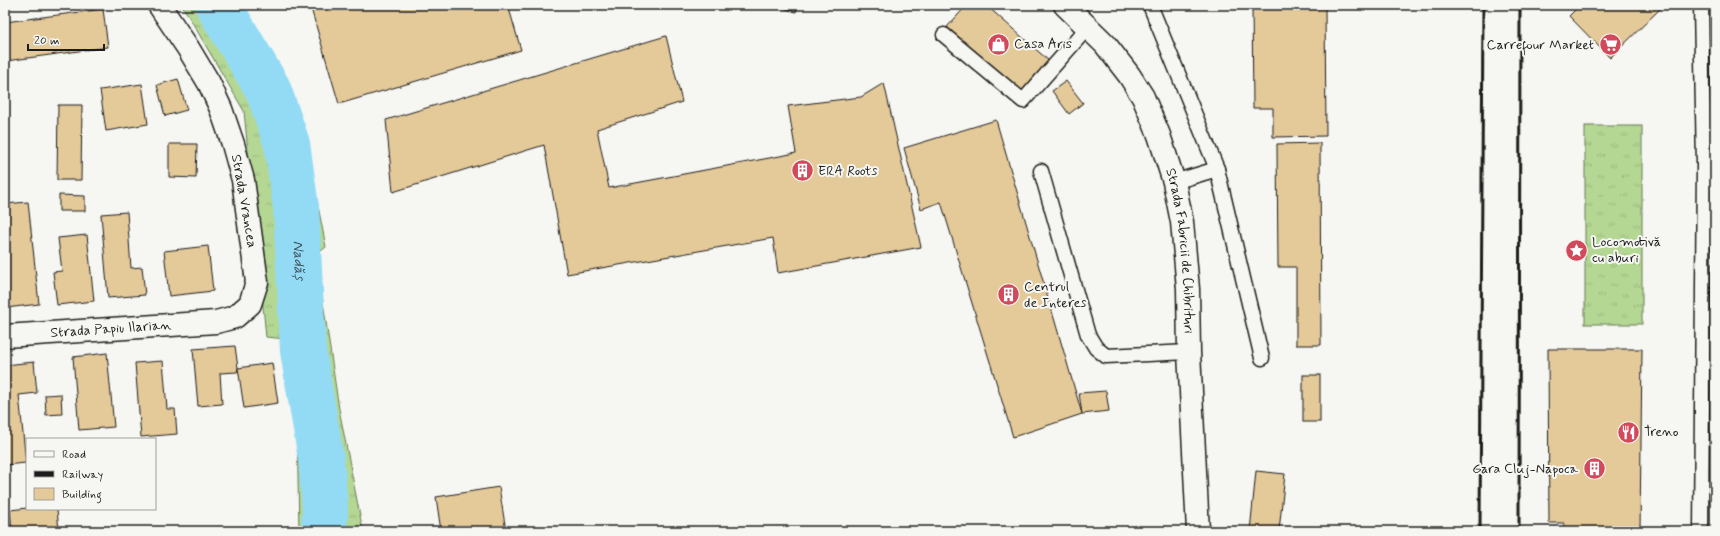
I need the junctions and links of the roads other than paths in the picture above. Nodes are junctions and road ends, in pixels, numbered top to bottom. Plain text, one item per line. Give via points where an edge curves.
1 (159, 5) edge
2 (1065, 5) edge
3 (1150, 5) edge
4 (1702, 5) edge
5 (1088, 27) junction
6 (944, 35) dead end
7 (1217, 169) junction
8 (1042, 171) dead end
9 (1174, 182) junction
10 (216, 322) joint
11 (5, 336) edge
12 (1189, 352) junction
13 (1262, 358) dead end
14 (1198, 531) edge
15 (1701, 531) edge

1 - 10 street, Strada Vrancea via 209,83 221,109 243,180 257,282 250,304 235,317
2 - 5 street, Strada Fabricii de Chibrituri
3 - 7 lane
4 - 15 lane via 1704,196
5 - 6 lane via 1023,102
5 - 9 street, Strada Fabricii de Chibrituri via 1105,44 1143,97 1159,135
7 - 9 lane
7 - 13 lane
8 - 12 lane via 1088,335 1096,348 1106,356
9 - 12 street, Strada Fabricii de Chibrituri via 1182,222 1188,289
10 - 11 street, Strada Papiu Ilarian
12 - 14 street, Strada Fabricii de Chibrituri

